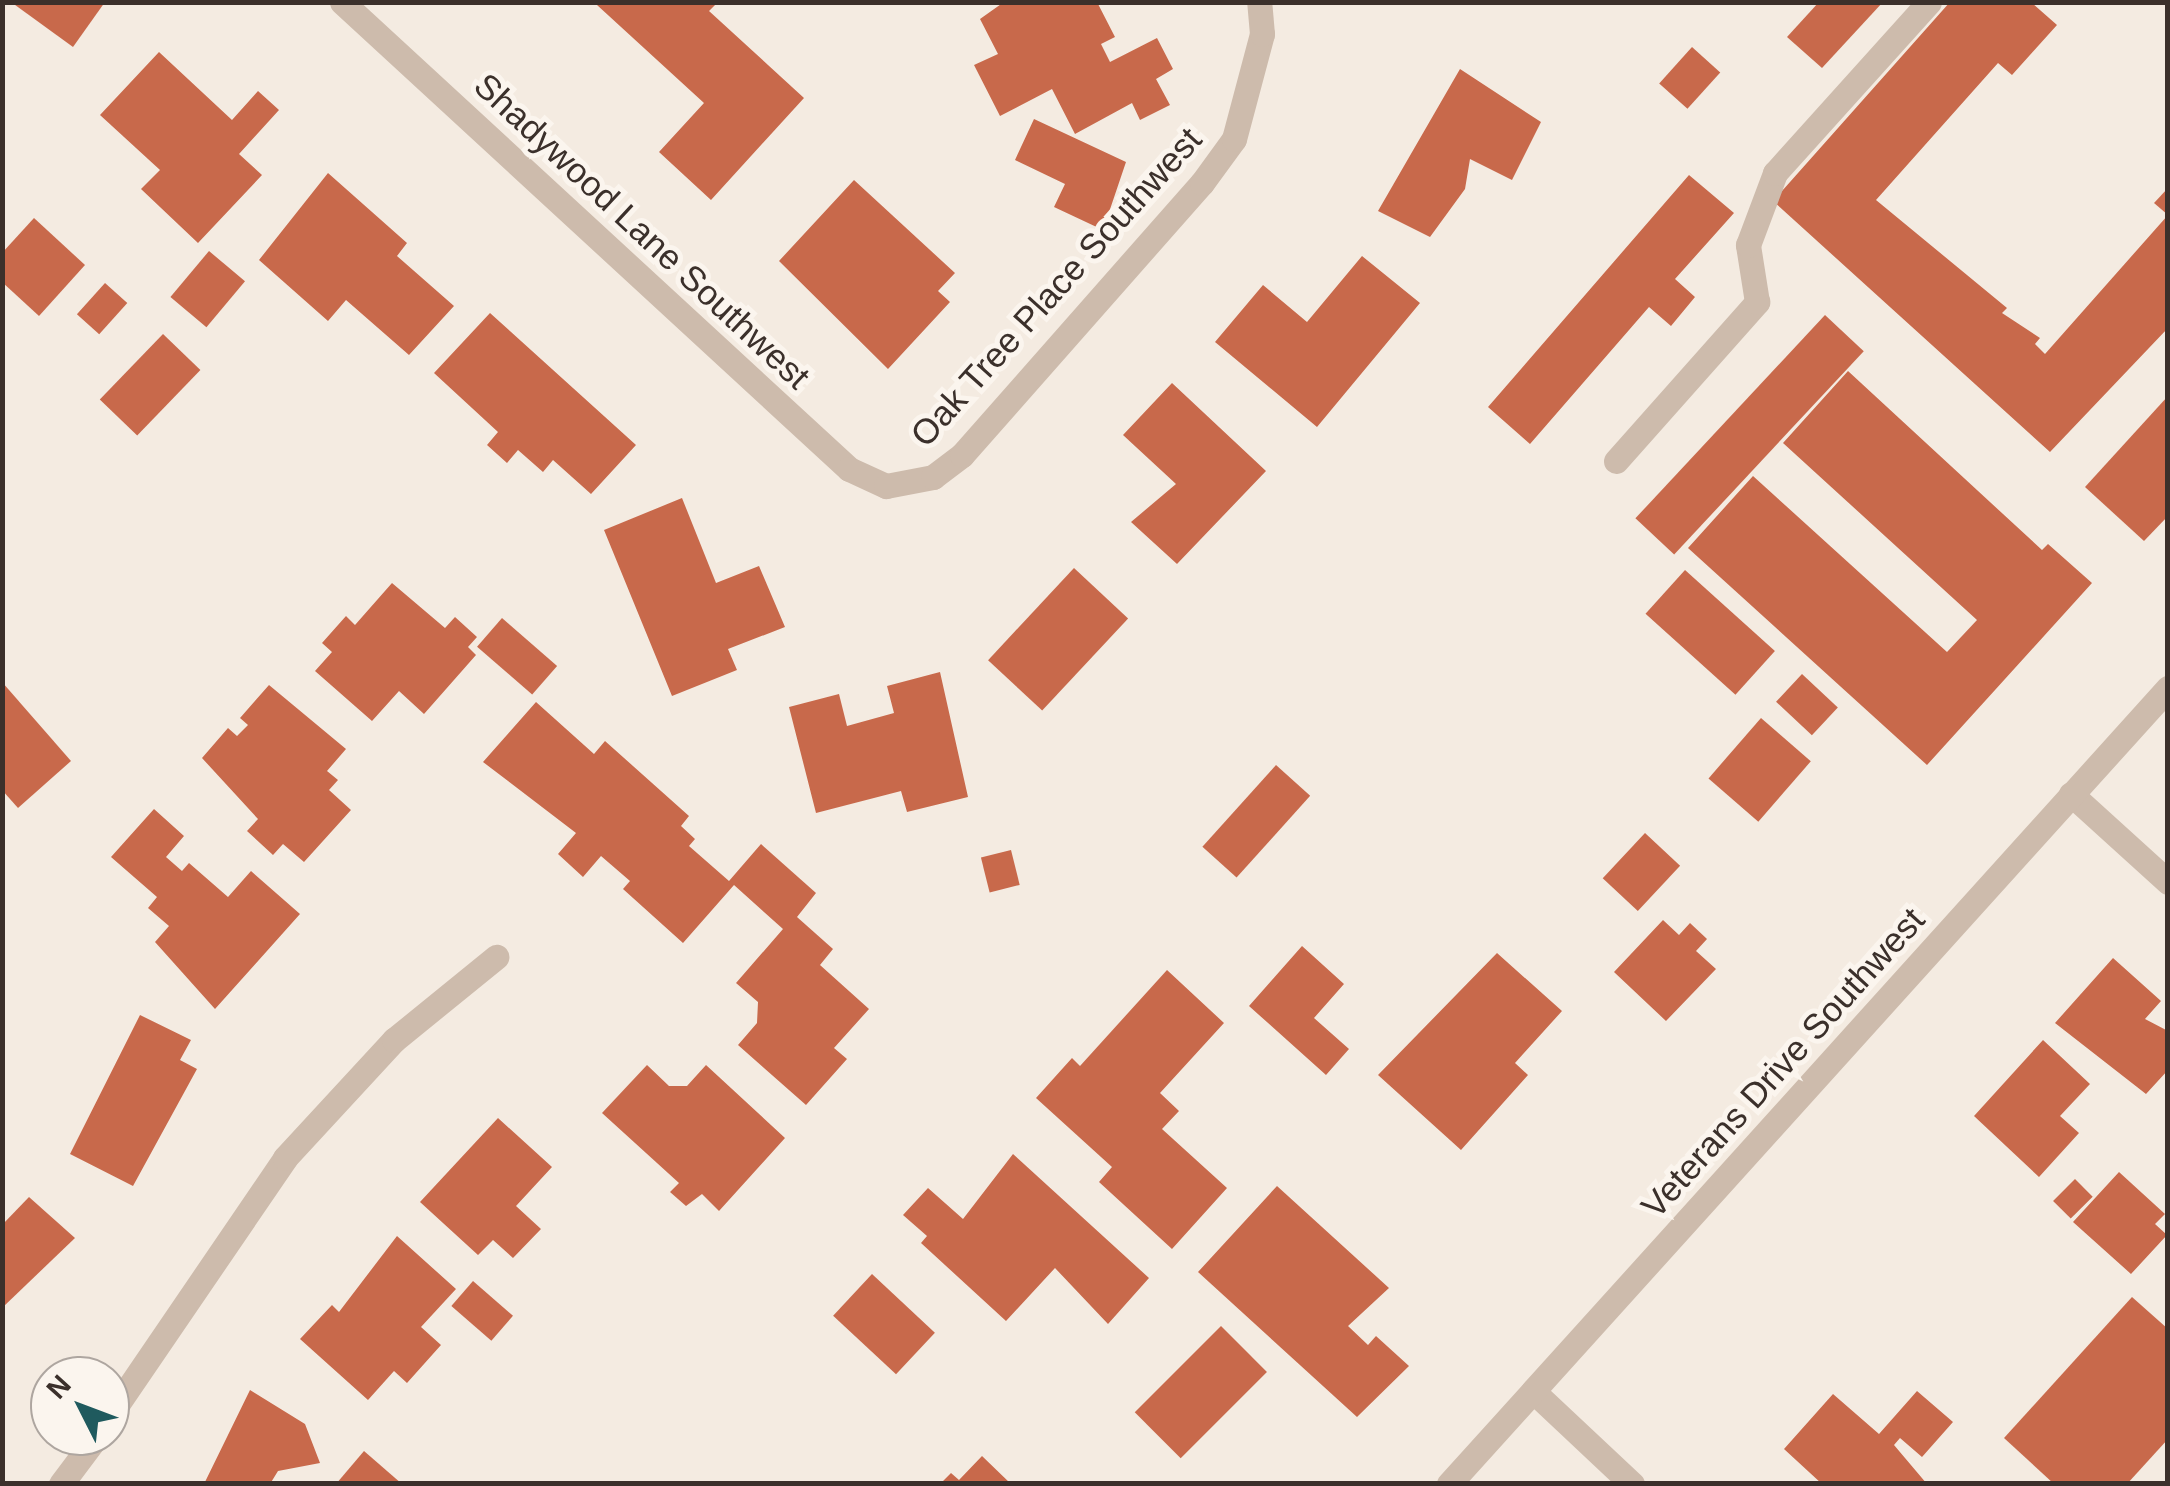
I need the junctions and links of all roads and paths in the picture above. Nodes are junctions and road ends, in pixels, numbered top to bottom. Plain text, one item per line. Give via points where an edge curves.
1 (342, 2) edge
2 (1259, 2) edge
3 (1930, 2) edge
4 (1616, 460) dead end
5 (908, 485) joint
6 (2168, 688) edge
7 (2072, 794) junction
8 (2168, 882) edge
9 (496, 958) dead end
10 (130, 1387) edge
11 (1533, 1391) junction
12 (82, 1456) edge
13 (61, 1484) edge
14 (1449, 1484) edge
15 (1632, 1484) edge

1 - 5 street, Shadywood Lane Southwest via 849,469 867,482
2 - 5 street, Oak Tree Place Southwest via 1262,34 1234,139 962,454
3 - 4 street via 1776,173 1748,245 1757,302
6 - 7 street, Veterans Drive Southwest
7 - 8 street
7 - 11 street, Veterans Drive Southwest
9 - 10 street via 394,1040 286,1158
11 - 14 street, Veterans Drive Southwest
11 - 15 street
12 - 13 street

